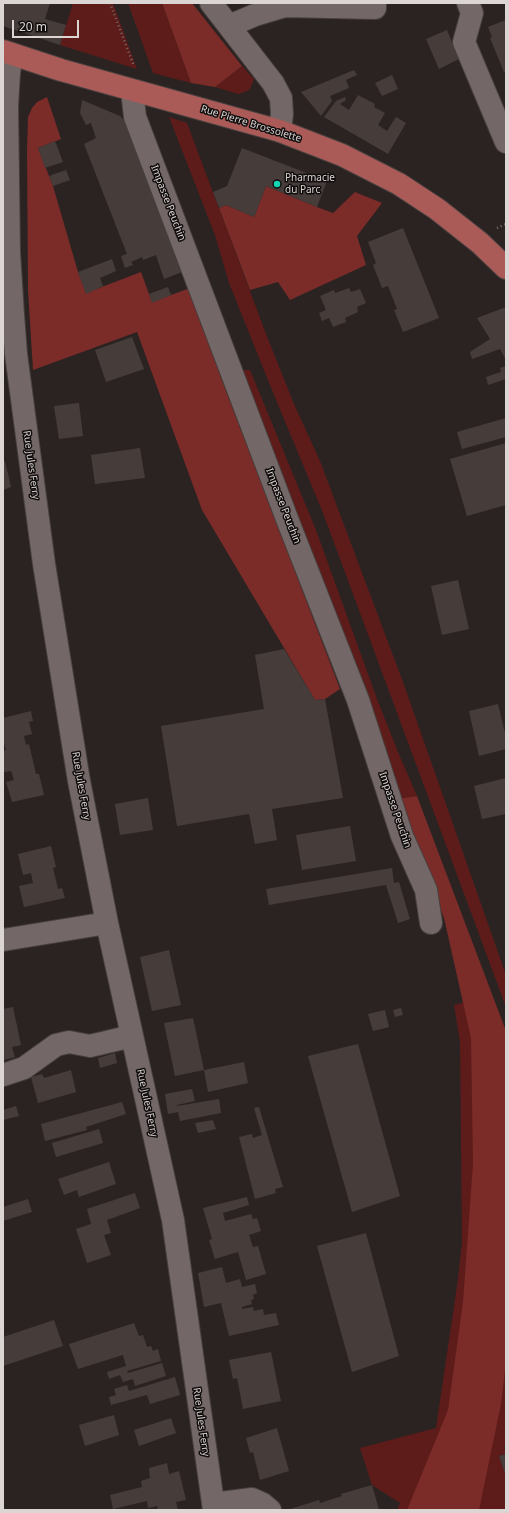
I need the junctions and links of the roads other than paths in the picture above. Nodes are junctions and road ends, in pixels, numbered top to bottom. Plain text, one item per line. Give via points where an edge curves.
1 (375, 3) edge
2 (468, 3) edge
3 (220, 10) edge
4 (7, 52) edge
5 (138, 92) junction
6 (280, 131) junction
7 (506, 142) edge
8 (506, 268) edge
9 (9, 356) edge
10 (107, 923) junction
11 (430, 923) dead end
12 (3, 940) edge
13 (132, 1036) junction
14 (3, 1075) edge
15 (213, 1507) edge
16 (270, 1510) edge

1 - 3 street via 375,8 285,6 255,15
2 - 7 street via 472,14 464,42
3 - 6 street via 281,98
4 - 5 main road, Rue Pierre Brossolette
4 - 9 street, Rue Jules Ferry
5 - 6 main road, Rue Pierre Brossolette
5 - 11 street, Impasse Peuchin via 135,117 358,700 402,836 426,890
6 - 8 main road, Rue Pierre Brossolette via 342,155 399,184 437,209
9 - 10 street, Rue Jules Ferry via 74,750
10 - 12 street
10 - 13 street, Rue Jules Ferry
13 - 14 street via 90,1046 69,1042 56,1045 24,1068
13 - 15 street, Rue Jules Ferry via 173,1220
15 - 16 street via 252,1499

